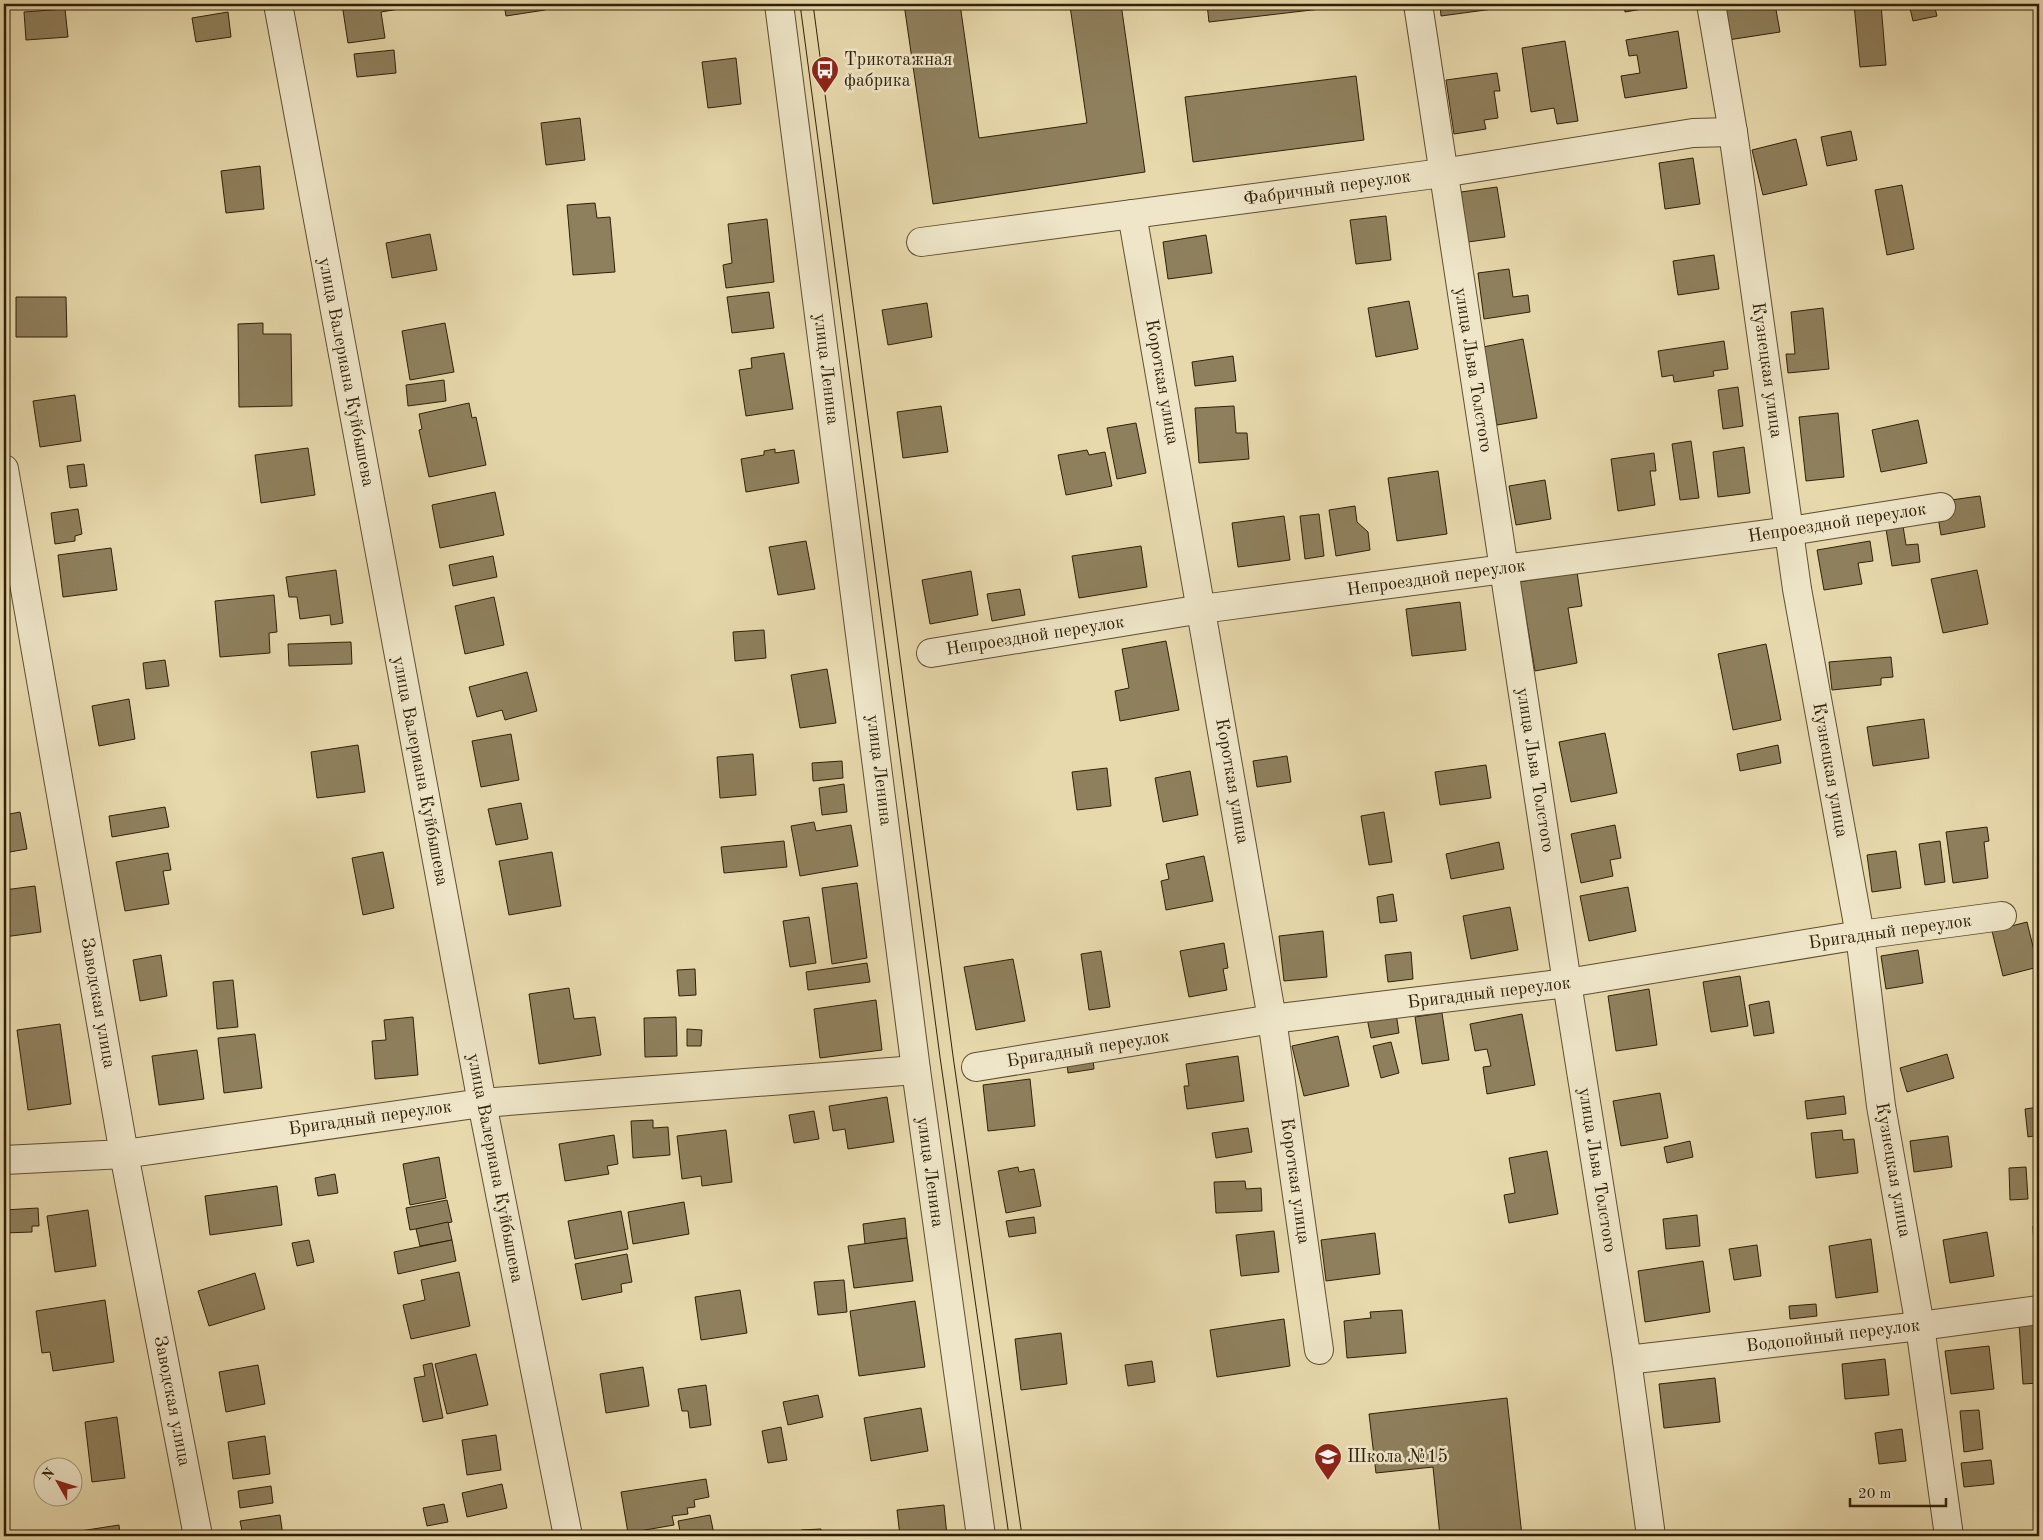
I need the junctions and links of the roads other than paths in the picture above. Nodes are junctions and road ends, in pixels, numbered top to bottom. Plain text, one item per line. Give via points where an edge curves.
1 (278, 4) edge
2 (779, 4) edge
3 (1418, 4) edge
4 (1710, 4) edge
5 (1733, 132) junction
6 (1442, 173) junction
7 (1132, 214) junction
8 (921, 242) dead end
9 (4, 469) edge
10 (1941, 506) dead end
11 (1790, 531) junction
12 (1504, 569) junction
13 (1202, 609) junction
14 (931, 653) dead end
15 (2002, 916) dead end
16 (1860, 935) junction
17 (1567, 983) junction
18 (1272, 1019) junction
19 (976, 1067) dead end
20 (916, 1070) junction
21 (482, 1102) junction
22 (124, 1154) junction
23 (4, 1160) edge
24 (2039, 1310) edge
25 (1920, 1326) junction
26 (1319, 1350) dead end
27 (1627, 1360) junction
28 (198, 1536) edge
29 (568, 1536) edge
30 (981, 1536) edge
31 (1651, 1536) edge
32 (1949, 1536) edge

1 - 21 street, улица Валериана Куйбышева
2 - 20 street, улица Ленина
3 - 6 street, улица Льва Толстого
4 - 5 street, Кузнецкая улица
5 - 6 street, Фабричный переулок via 1693,134
5 - 11 street, Кузнецкая улица
6 - 7 street, Фабричный переулок
6 - 12 street, улица Льва Толстого
7 - 8 street, Фабричный переулок
7 - 13 street, Короткая улица
9 - 22 street, Заводская улица
10 - 11 street, Непроездной переулок
11 - 12 street, Непроездной переулок
11 - 16 street, Кузнецкая улица via 1797,589
12 - 13 street, Непроездной переулок
12 - 17 street, улица Льва Толстого
13 - 14 street, Непроездной переулок
13 - 18 street, Короткая улица
15 - 16 street, Бригадный переулок
16 - 17 street, Бригадный переулок
16 - 25 street, Кузнецкая улица via 1882,1106
17 - 18 street, Бригадный переулок
17 - 27 street, улица Льва Толстого
18 - 19 street, Бригадный переулок
18 - 26 street, Короткая улица
20 - 21 street, Бригадный переулок
20 - 30 street, улица Ленина
21 - 22 street, Бригадный переулок
21 - 29 street, улица Валериана Куйбышева
22 - 23 street, Бригадный переулок
22 - 28 street, Заводская улица
24 - 25 street, Водопойный переулок
25 - 27 street, Водопойный переулок
25 - 32 street, Кузнецкая улица
27 - 31 street, улица Льва Толстого

